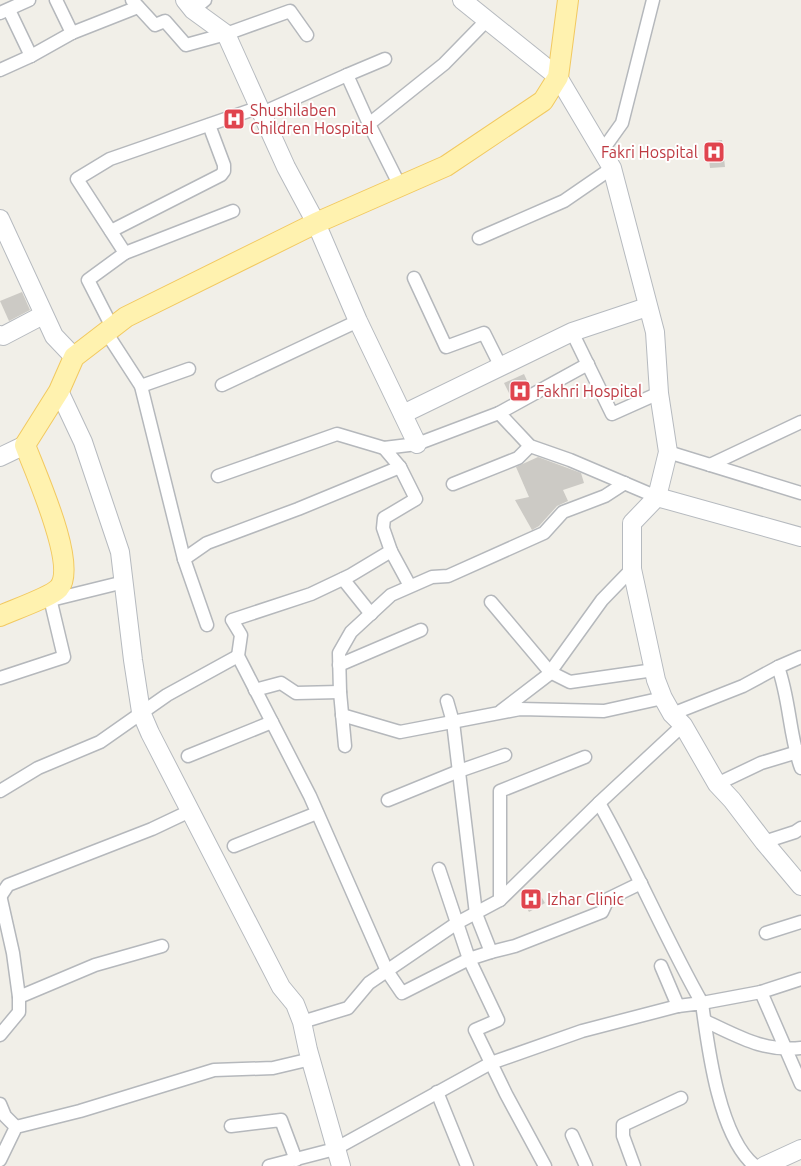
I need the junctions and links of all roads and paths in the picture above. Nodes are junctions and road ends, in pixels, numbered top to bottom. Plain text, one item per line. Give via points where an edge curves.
1 (29, 0) edge
2 (56, 0) edge
3 (462, 0) edge
4 (568, 0) edge
5 (654, 0) edge
6 (195, 3) edge
7 (135, 4) edge
8 (4, 12) edge
9 (487, 20) junction
10 (72, 33) junction
11 (226, 34) junction
12 (307, 35) dead end
13 (31, 56) junction
14 (385, 59) dead end
15 (0, 70) edge
16 (347, 75) junction
17 (558, 77) junction
18 (261, 110) junction
19 (209, 124) junction
20 (369, 124) junction
21 (602, 151) junction
22 (612, 168) junction
23 (400, 186) junction
24 (233, 211) dead end
25 (0, 219) edge
26 (316, 223) junction
27 (111, 231) junction
28 (479, 238) dead end
29 (125, 253) junction
30 (414, 278) dead end
31 (647, 306) junction
32 (43, 315) junction
33 (358, 321) junction
34 (109, 330) junction
35 (572, 332) junction
36 (0, 335) edge
37 (74, 357) junction
38 (588, 364) junction
39 (501, 367) junction
40 (189, 369) dead end
41 (222, 385) dead end
42 (141, 386) junction
43 (59, 391) junction
44 (659, 393) junction
45 (499, 413) junction
46 (403, 414) junction
47 (801, 422) edge
48 (418, 444) junction
49 (25, 445) junction
50 (530, 446) junction
51 (384, 448) junction
52 (668, 452) junction
53 (0, 457) edge
54 (710, 465) junction
55 (400, 467) junction
56 (218, 476) dead end
57 (625, 483) junction
58 (453, 484) dead end
59 (801, 493) edge
60 (657, 497) junction
61 (801, 537) edge
62 (391, 551) junction
63 (184, 559) junction
64 (632, 570) junction
65 (343, 579) junction
66 (124, 582) junction
67 (410, 586) junction
68 (50, 597) junction
69 (492, 602) dead end
70 (370, 614) junction
71 (0, 616) edge
72 (207, 624) dead end
73 (421, 630) dead end
74 (238, 656) junction
75 (801, 657) edge
76 (339, 665) junction
77 (778, 667) junction
78 (654, 670) junction
79 (550, 672) junction
80 (0, 678) edge
81 (255, 690) junction
82 (340, 692) junction
83 (663, 698) junction
84 (447, 701) dead end
85 (141, 712) junction
86 (498, 713) junction
87 (342, 715) junction
88 (677, 720) junction
89 (272, 722) junction
90 (453, 722) junction
91 (345, 746) dead end
92 (798, 752) edge
93 (505, 755) dead end
94 (188, 756) dead end
95 (585, 757) dead end
96 (801, 768) edge
97 (459, 771) junction
98 (717, 784) junction
99 (0, 791) edge
100 (388, 800) dead end
101 (599, 803) junction
102 (190, 811) junction
103 (317, 813) junction
104 (801, 828) edge
105 (764, 842) junction
106 (234, 846) dead end
107 (439, 869) dead end
108 (641, 884) junction
109 (801, 886) edge
110 (0, 896) edge
111 (500, 900) junction
112 (476, 914) junction
113 (801, 922) edge
114 (457, 923) junction
115 (766, 932) dead end
116 (162, 946) dead end
117 (491, 952) junction
118 (469, 959) junction
119 (661, 966) dead end
120 (387, 971) junction
121 (801, 979) edge
122 (761, 992) junction
123 (19, 997) junction
124 (702, 1003) junction
125 (678, 1006) junction
126 (704, 1021) junction
127 (302, 1022) junction
128 (0, 1036) edge
129 (801, 1048) edge
130 (786, 1050) junction
131 (310, 1059) junction
132 (491, 1063) junction
133 (801, 1084) edge
134 (437, 1092) junction
135 (681, 1098) dead end
136 (0, 1104) edge
137 (231, 1126) dead end
138 (16, 1127) junction
139 (572, 1135) dead end
140 (335, 1149) junction
141 (801, 1149) edge
142 (0, 1160) edge
143 (296, 1160) junction
144 (269, 1166) edge
145 (341, 1166) edge
146 (467, 1166) edge
147 (545, 1166) edge
148 (586, 1166) edge
149 (634, 1166) edge
150 (755, 1166) edge
151 (764, 1166) edge

1 - 8 street
2 - 10 street
3 - 9 street
4 - 17 main road
5 - 21 street via 622,123
6 - 11 street
7 - 10 street
7 - 11 street via 155,25 165,21 186,45
8 - 13 street
9 - 17 street
9 - 20 street via 444,64
10 - 13 street
11 - 12 street via 290,11
11 - 18 street
13 - 15 street
14 - 16 street
16 - 18 street
16 - 20 street
17 - 21 street
17 - 23 main road via 543,101 446,166
18 - 19 street
18 - 26 street
19 - 27 street via 224,165 221,175
19 - 27 street via 110,159 77,178
20 - 23 street
21 - 22 street
22 - 28 street via 564,201
22 - 31 street
23 - 26 main road
24 - 29 street
25 - 32 street
26 - 33 street
26 - 34 main road via 126,317
27 - 29 street
29 - 34 street via 88,280
30 - 39 street via 446,346 484,334
31 - 35 street
31 - 44 street via 655,332
32 - 36 street
32 - 37 street via 54,336
33 - 41 street
33 - 46 street
34 - 37 main road
34 - 42 street
35 - 38 street
35 - 39 street
37 - 43 main road
38 - 44 street via 612,414
38 - 45 street
39 - 46 street
40 - 42 street
42 - 63 street
43 - 49 main road
43 - 66 street via 83,442 120,552
44 - 52 street
45 - 48 street
45 - 50 street
46 - 48 street
47 - 54 street
48 - 51 street
49 - 53 street
49 - 68 main road via 61,543 64,561 59,588
50 - 57 street
50 - 58 street via 518,458
51 - 55 street
51 - 56 street via 337,434
52 - 54 street
52 - 60 street
54 - 59 street
55 - 62 street via 416,499 384,518 383,528
55 - 63 street via 207,543
57 - 60 street
57 - 67 street via 605,496 564,512 544,533 448,576 432,577
60 - 61 street
60 - 64 street via 632,523
62 - 65 street
62 - 67 street
63 - 72 street
64 - 78 street
64 - 79 street via 602,600
65 - 70 street
65 - 74 street via 311,594 232,620 241,635
66 - 68 street
66 - 85 street
67 - 70 street via 390,595
68 - 71 main road
68 - 80 street via 64,657
69 - 79 street
70 - 76 street via 351,632 339,653
73 - 76 street
74 - 81 street
74 - 85 street
75 - 77 street
76 - 82 street
77 - 88 street
77 - 92 street
78 - 79 street via 570,682
78 - 83 street
79 - 86 street
81 - 82 street via 280,684 296,693
81 - 89 street
82 - 87 street
83 - 86 street via 604,711 520,709
83 - 88 street
84 - 90 street
85 - 99 street via 100,742 38,768
85 - 102 street
86 - 90 street
87 - 90 street via 400,732
87 - 91 street
88 - 98 street
88 - 101 street
89 - 94 street
89 - 103 street
90 - 97 street
92 - 96 street
92 - 98 street via 761,763
93 - 97 street
95 - 111 street via 500,791
97 - 100 street
97 - 112 street
98 - 105 street
101 - 108 street
101 - 111 street
102 - 110 street via 8,885
102 - 127 street via 255,939 281,987 295,1004
103 - 106 street
103 - 120 street
104 - 105 street
105 - 109 street
107 - 114 street
108 - 117 street via 608,899 602,912
108 - 124 street via 678,962
110 - 123 street via 14,953
111 - 112 street
112 - 114 street
112 - 117 street
113 - 115 street
114 - 118 street
114 - 120 street
116 - 123 street via 95,965
117 - 118 street
118 - 120 street via 402,993
118 - 132 street via 498,1020 475,1030
119 - 125 street
120 - 127 street via 369,983 348,1008
121 - 122 street
122 - 124 street
122 - 130 street
123 - 128 street via 19,1012
124 - 125 street
124 - 126 street
125 - 132 street via 582,1030
126 - 130 street via 756,1045
126 - 150 street via 718,1095 735,1139
127 - 131 street
129 - 130 street
130 - 133 street
131 - 138 street via 273,1068 214,1070
131 - 140 street
132 - 134 street
132 - 147 street
134 - 140 street
134 - 146 street
135 - 149 street via 623,1126 622,1136
136 - 138 street via 5,1116
137 - 143 street via 281,1120
138 - 142 street
139 - 148 street
140 - 143 street
140 - 145 street
141 - 151 street
143 - 144 street

